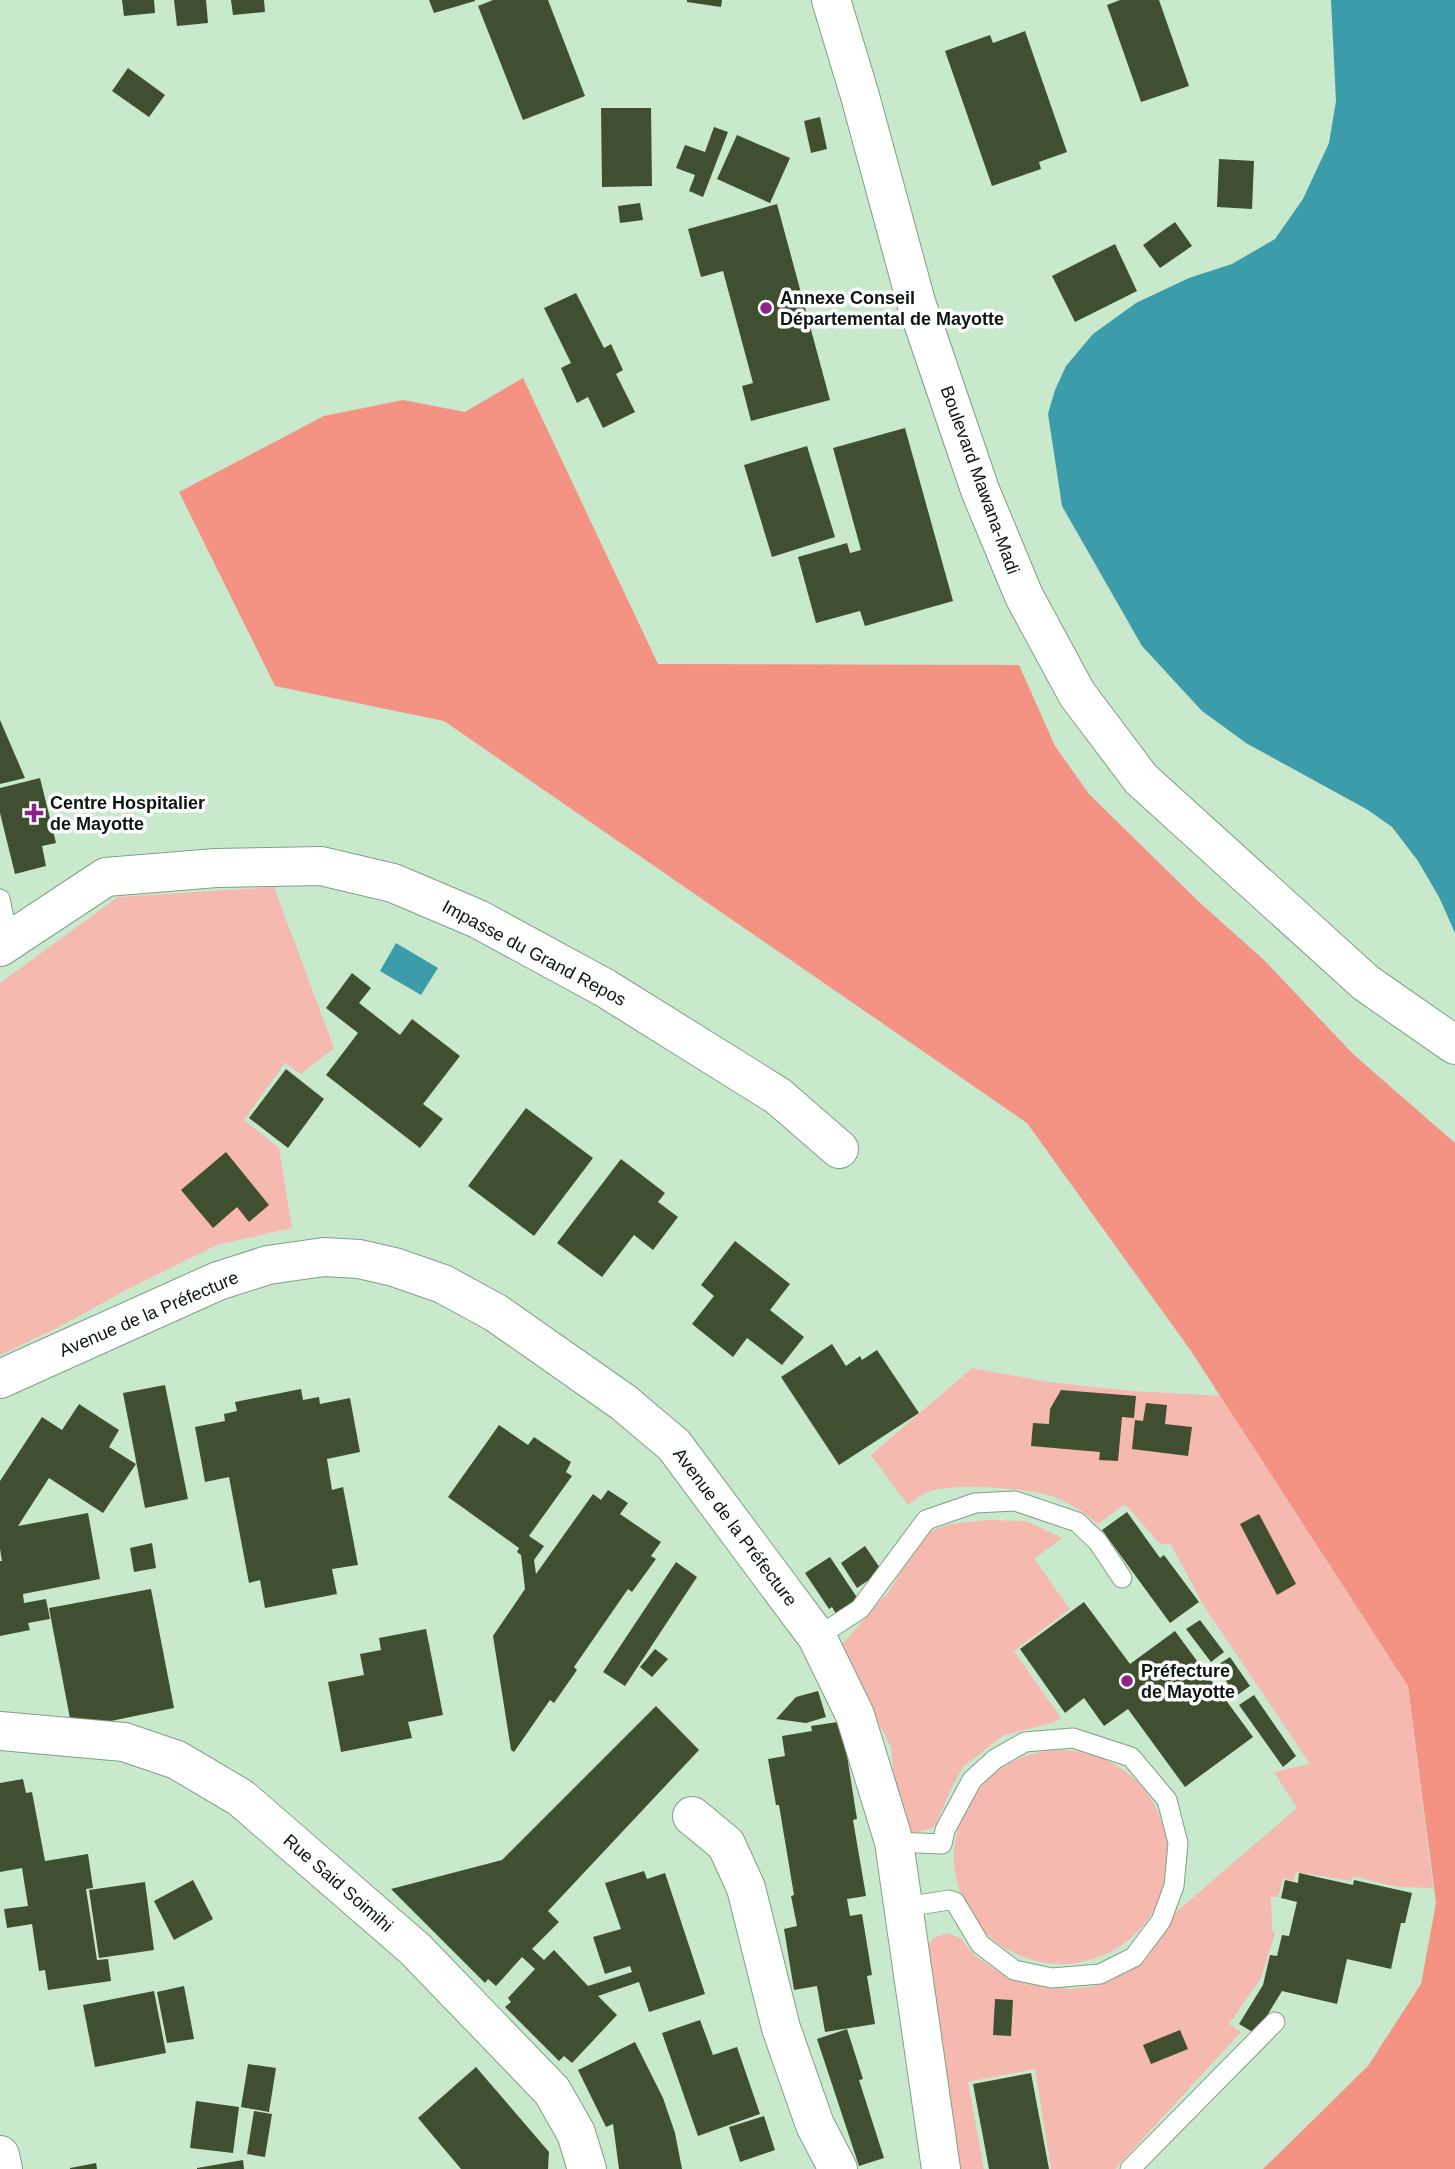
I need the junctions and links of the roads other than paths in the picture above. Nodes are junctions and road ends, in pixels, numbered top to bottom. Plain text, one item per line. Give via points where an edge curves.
1 (831, 0) edge
2 (0, 899) edge
3 (4, 944) edge
4 (1455, 1045) edge
5 (839, 1149) dead end
6 (0, 1379) edge
7 (1122, 1578) dead end
8 (817, 1637) junction
9 (0, 1731) edge
10 (692, 1816) dead end
11 (894, 1842) junction
12 (905, 1908) junction
13 (1275, 2022) dead end
14 (0, 2155) edge
15 (2, 2169) edge
16 (587, 2169) edge
17 (838, 2169) edge
18 (941, 2169) edge
19 (1130, 2169) edge

1 - 4 street, Boulevard Mawana-Madi via 916,302 980,490 1024,596 1077,694 1141,779 1366,983
2 - 3 lane
3 - 5 street, Impasse du Grand Repos via 106,877 321,866 393,883 478,919 605,988 778,1096
6 - 8 street, Avenue de la Préfecture via 218,1281 268,1265 324,1257 394,1267 443,1284 496,1313 623,1402 674,1445
7 - 8 lane via 1098,1542 1076,1522 1015,1501 975,1503 926,1520 860,1609
8 - 11 street, Avenue de la Préfecture via 855,1715
9 - 16 street, Rue Said Soimihi via 124,1742 177,1760 241,1798 415,1949 552,2091 576,2133
10 - 17 street via 726,1844 746,1888 781,2028 816,2125
11 - 12 street, Avenue de la Préfecture
11 - 12 lane via 942,1844 972,1780 995,1759 1025,1742 1073,1738 1131,1757 1167,1800 1178,1843 1174,1886 1161,1921 1134,1957 1100,1974 1052,1978 1014,1970 980,1944 955,1902
12 - 18 street, Avenue de la Préfecture
13 - 19 lane
14 - 15 street

